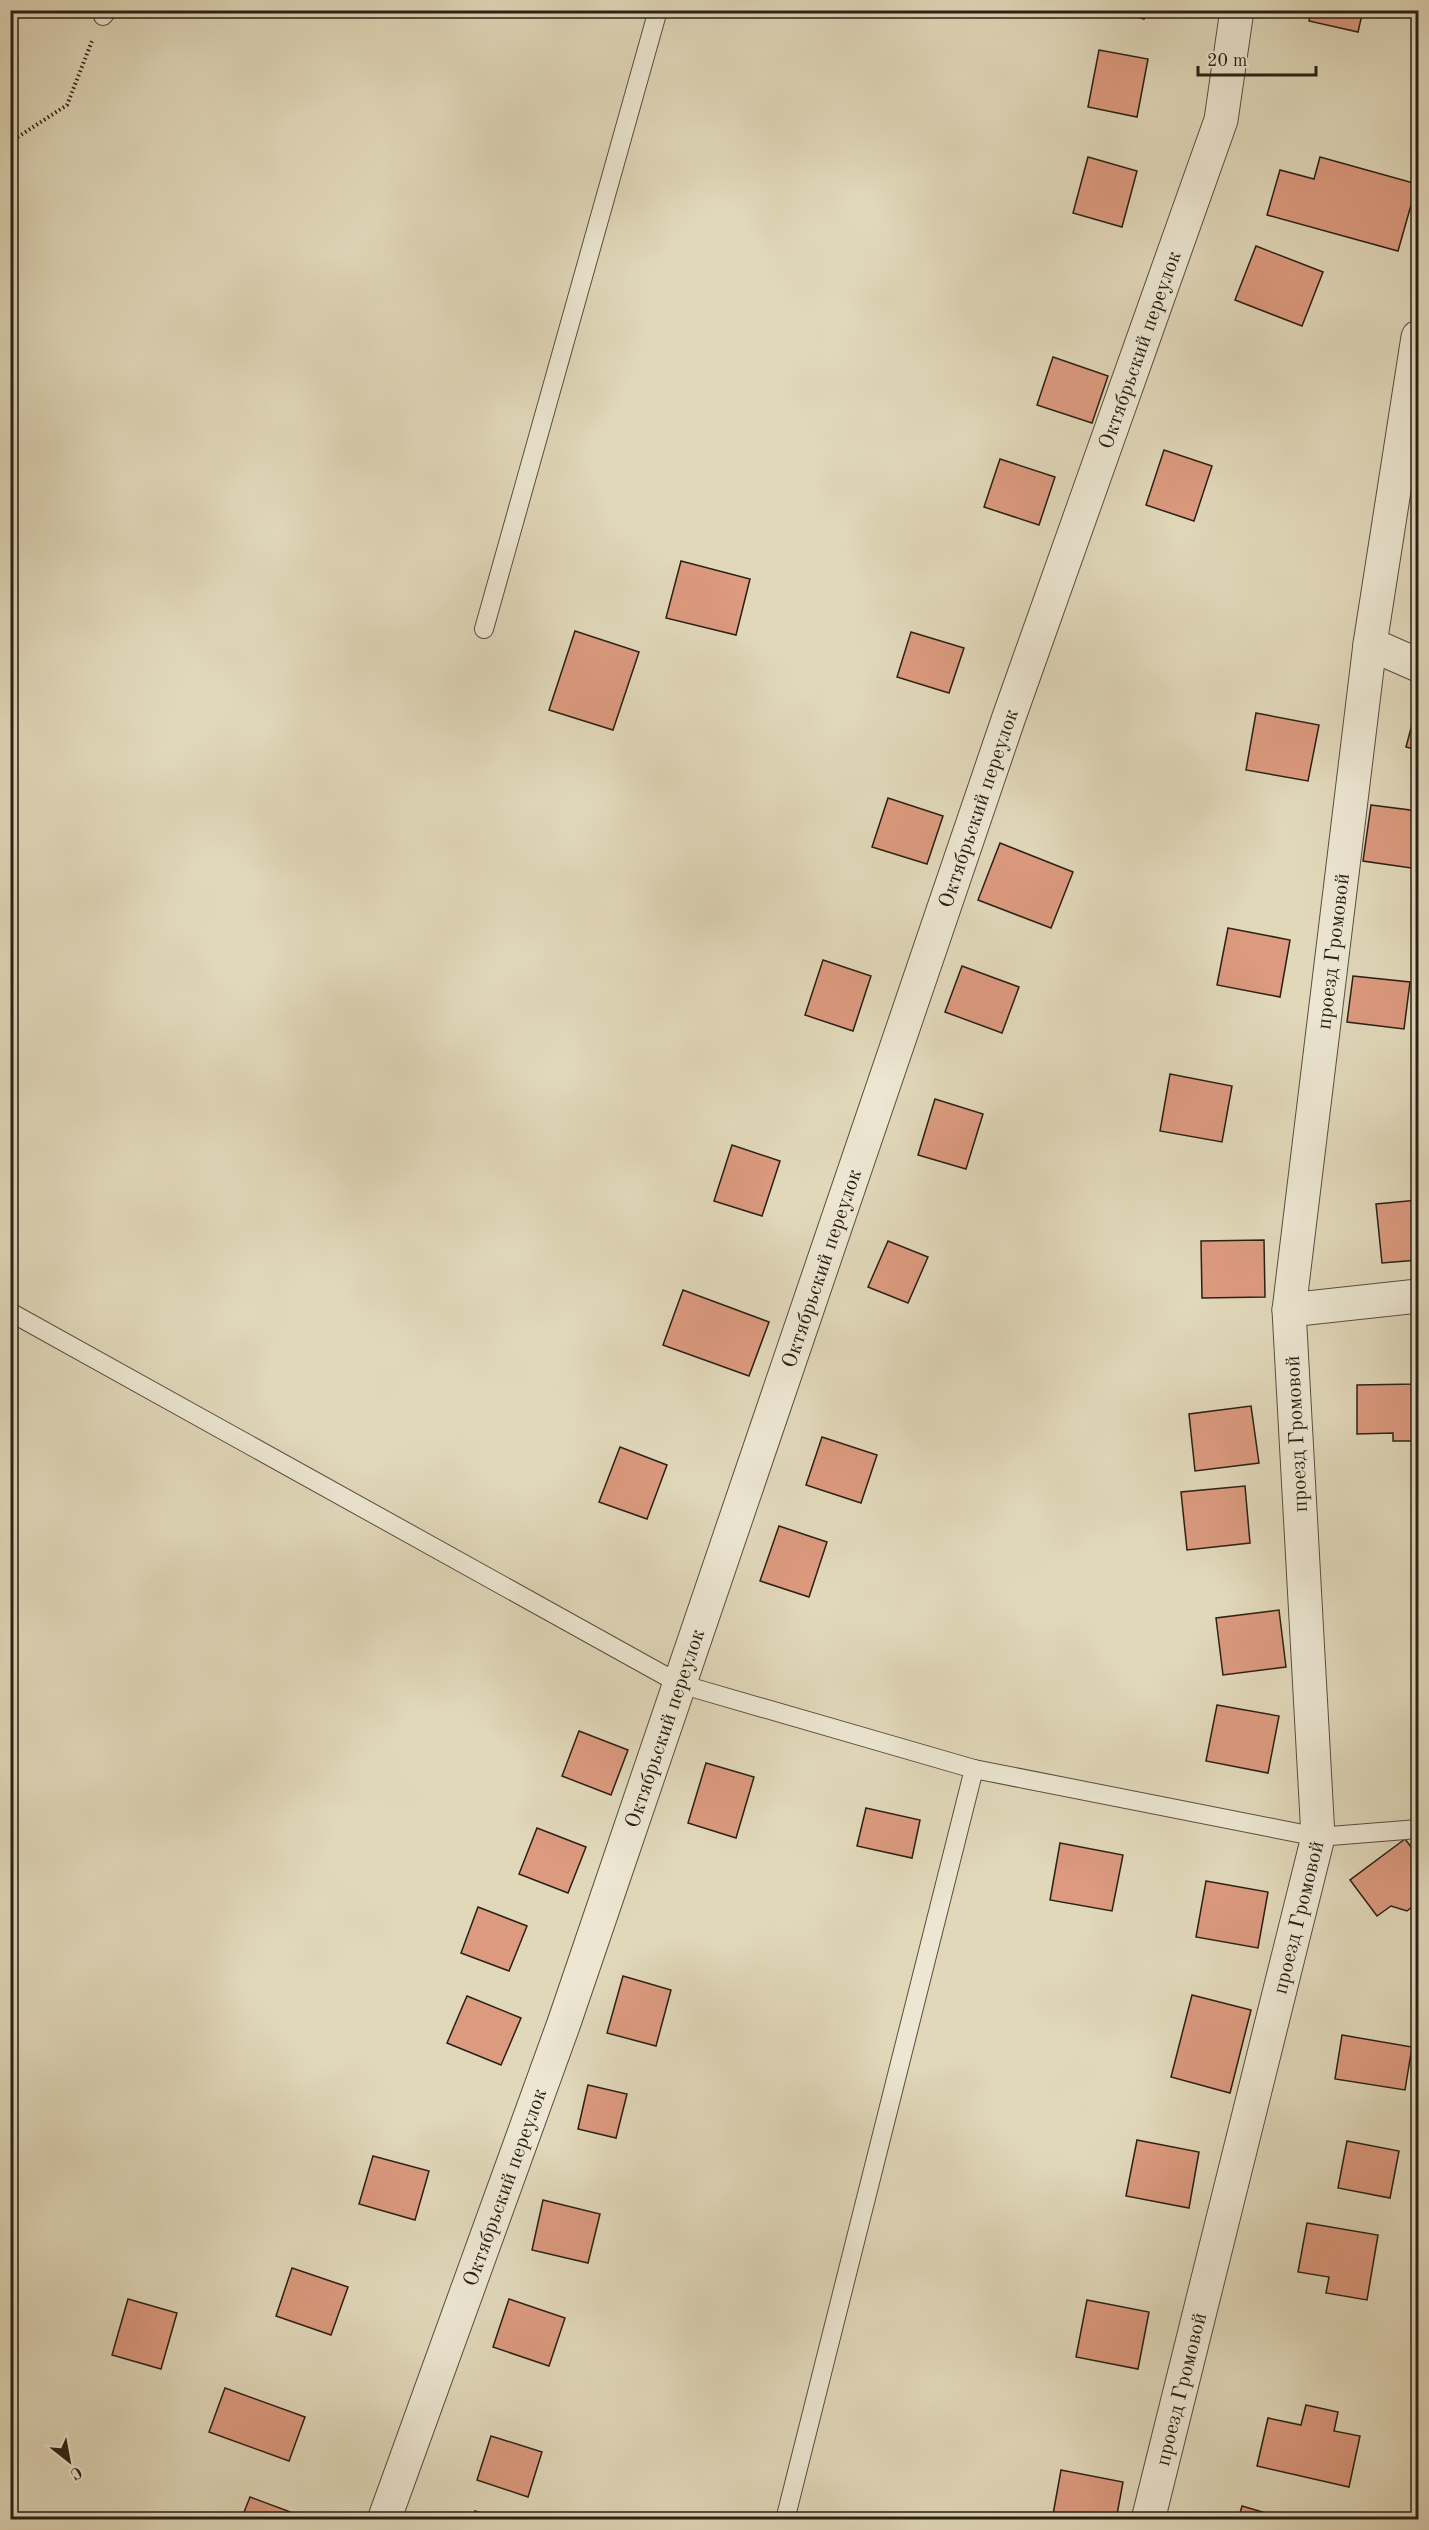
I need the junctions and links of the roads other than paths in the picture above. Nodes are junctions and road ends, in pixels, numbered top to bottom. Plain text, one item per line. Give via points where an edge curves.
1 (658, 10) edge
2 (1237, 10) edge
3 (1419, 337) edge
4 (484, 629) dead end
5 (1370, 645) junction
6 (1419, 665) edge
7 (1419, 1296) edge
8 (1289, 1310) junction
9 (10, 1312) edge
10 (680, 1684) junction
11 (974, 1769) junction
12 (1419, 1829) edge
13 (1318, 1837) junction
14 (384, 2520) edge
15 (785, 2520) edge
16 (1148, 2520) edge

1 - 4 lane
2 - 10 street, Октябрьский переулок via 1221,120 1009,717
3 - 5 street, проезд Громовой
5 - 6 street
5 - 8 street, проезд Громовой
7 - 8 street
8 - 13 street, проезд Громовой
9 - 10 lane
10 - 11 lane
10 - 14 street, Октябрьский переулок via 564,2023
11 - 13 lane
11 - 15 lane
12 - 13 lane
13 - 16 street, проезд Громовой

